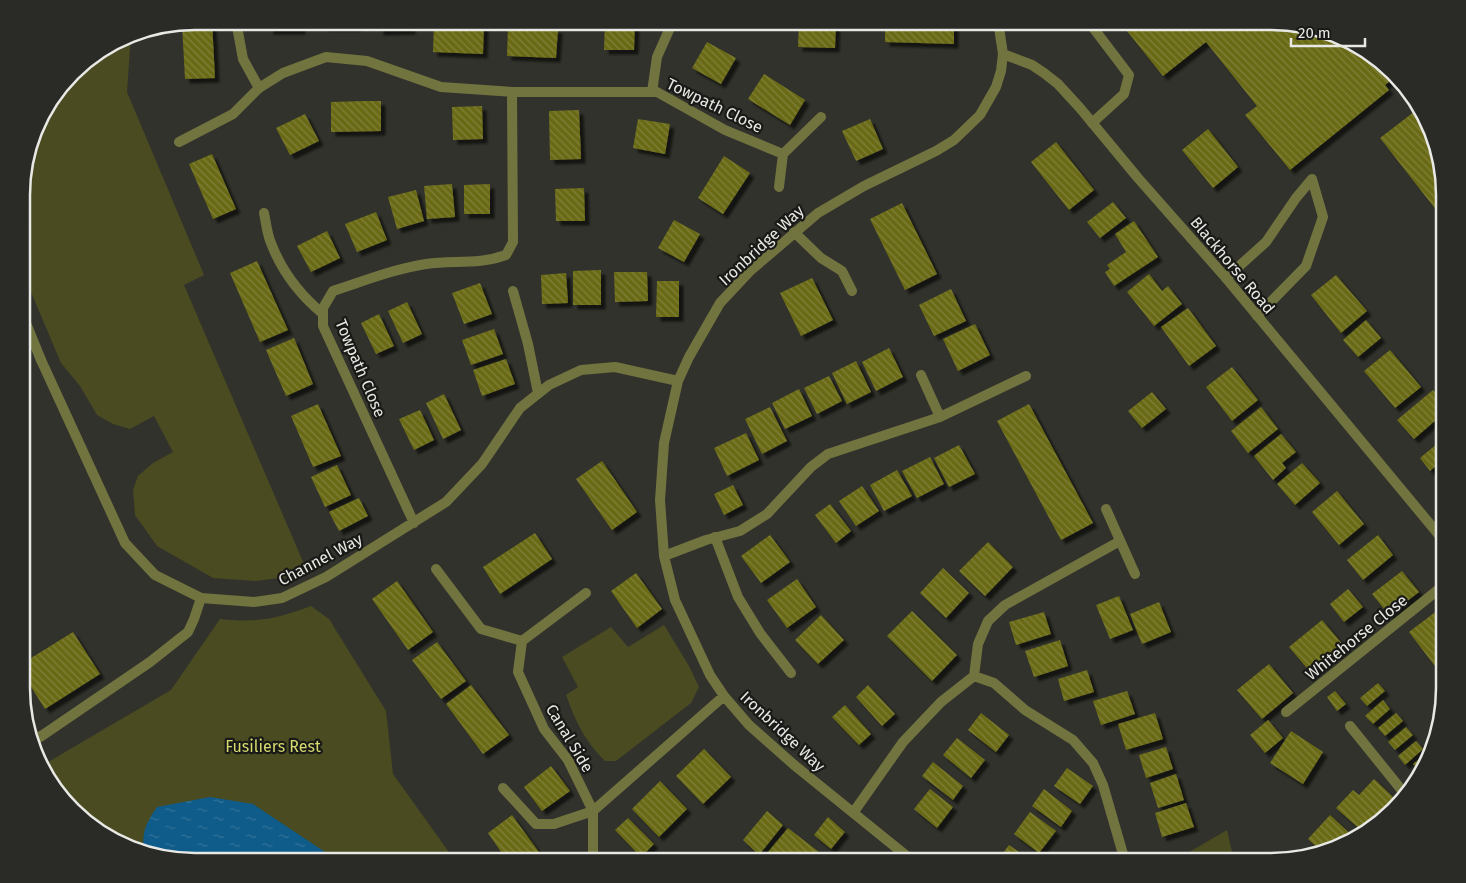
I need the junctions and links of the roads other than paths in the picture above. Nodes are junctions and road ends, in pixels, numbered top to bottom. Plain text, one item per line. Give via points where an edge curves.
1 (238, 30) edge
2 (669, 30) edge
3 (1000, 30) edge
4 (1095, 30) edge
5 (1003, 54) junction
6 (259, 88) junction
7 (512, 92) junction
8 (652, 92) junction
9 (821, 117) dead end
10 (1092, 122) junction
11 (179, 142) dead end
12 (783, 154) junction
13 (779, 187) dead end
14 (264, 212) dead end
15 (794, 232) junction
16 (1226, 278) junction
17 (513, 291) dead end
18 (852, 291) dead end
19 (323, 314) junction
20 (1257, 316) junction
21 (30, 333) edge
22 (921, 375) dead end
23 (1026, 376) dead end
24 (678, 381) junction
25 (538, 393) junction
26 (940, 417) junction
27 (1106, 509) dead end
28 (414, 523) junction
29 (1436, 532) edge
30 (715, 537) junction
31 (1120, 540) junction
32 (664, 556) junction
33 (436, 569) dead end
34 (1135, 574) dead end
35 (1436, 591) edge
36 (586, 593) dead end
37 (201, 598) junction
38 (522, 641) junction
39 (791, 673) dead end
40 (974, 676) junction
41 (724, 696) junction
42 (1286, 712) dead end
43 (1350, 726) dead end
44 (38, 737) edge
45 (503, 788) dead end
46 (1401, 790) edge
47 (593, 811) junction
48 (853, 813) junction
49 (593, 853) edge
50 (903, 853) edge
51 (1122, 853) edge

1 - 6 street via 243,59
2 - 8 street via 657,57
3 - 5 street
4 - 10 street via 1129,75 1124,94
5 - 10 street, Blackhorse Road via 1044,73
5 - 15 street, Ironbridge Way via 996,87 968,129 936,151 840,199
6 - 7 street, Towpath Close via 283,73 326,57 367,61 442,87
6 - 11 street, Towpath Close via 233,114
7 - 8 street, Towpath Close
7 - 19 street, Towpath Close via 512,242 506,255 490,261 428,264 390,271 333,291
8 - 12 street, Towpath Close via 725,130
9 - 12 street
10 - 16 street, Blackhorse Road
12 - 13 street
14 - 19 street via 270,242 292,284
15 - 18 street via 821,258 842,271
15 - 24 street, Ironbridge Way via 720,303 688,357
16 - 20 street, Blackhorse Road
16 - 20 street via 1266,242 1312,179 1323,217 1306,266
17 - 25 street
19 - 28 street, Towpath Close via 323,326
20 - 29 street, Blackhorse Road
21 - 37 street, Channel Way via 125,543 155,574
22 - 26 street
23 - 26 street
24 - 25 street, Channel Way via 615,367 581,370
24 - 32 street, Ironbridge Way via 664,443 660,500
25 - 28 street, Channel Way via 520,408 482,464 446,502
26 - 30 street via 828,454 811,467 767,514 740,530
27 - 31 street
28 - 37 street, Channel Way via 326,577 282,598 254,602
30 - 32 street
30 - 39 street via 738,597 760,633
31 - 34 street
31 - 40 street via 1005,604 988,621 978,644
32 - 41 street, Ironbridge Way via 675,600 710,675
33 - 38 street via 480,629
35 - 42 street, Whitehorse Close
36 - 38 street
37 - 44 street via 188,632 150,662
38 - 47 street, Canal Side via 518,672 544,729 568,760
40 - 48 street via 941,702 902,742
40 - 51 street via 994,683 1025,710 1073,740 1093,763 1103,785
41 - 47 street
41 - 48 street, Ironbridge Way via 750,725
43 - 46 street
45 - 47 street via 536,824 554,824
47 - 49 street, Canal Side
48 - 50 street, Ironbridge Way

